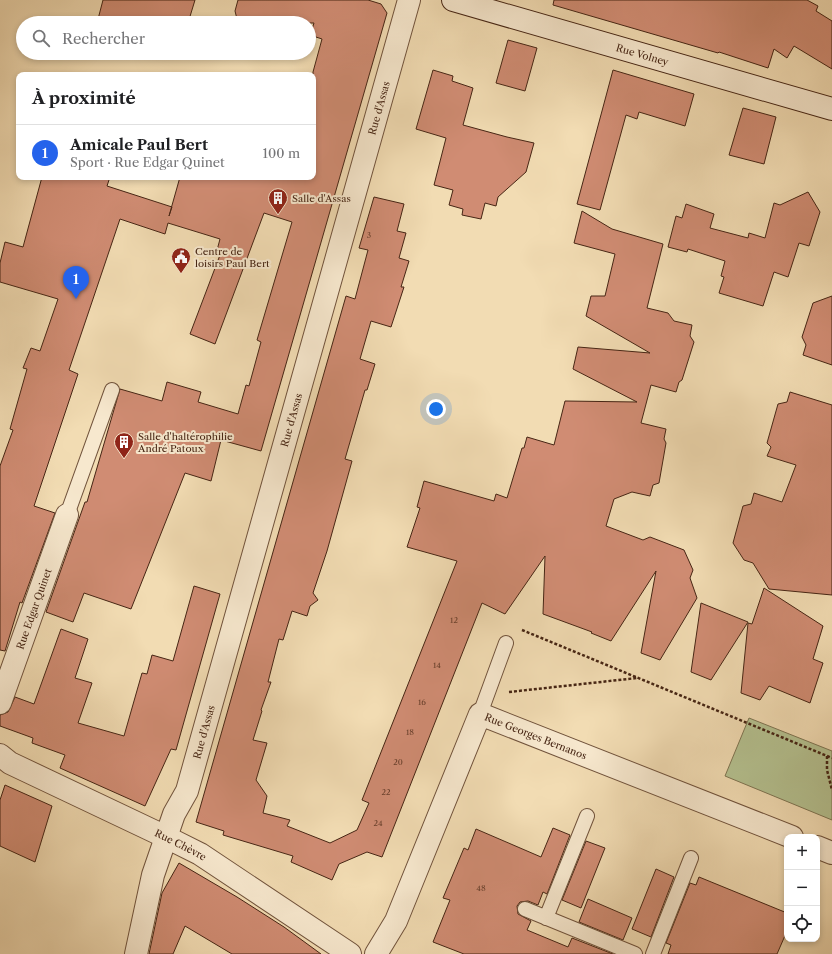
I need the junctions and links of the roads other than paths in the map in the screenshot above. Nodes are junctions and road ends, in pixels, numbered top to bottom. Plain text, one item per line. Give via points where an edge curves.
1 (409, 0) edge
2 (453, 0) edge
3 (832, 109) edge
4 (112, 390) dead end
5 (67, 515) joint
6 (506, 643) dead end
7 (0, 703) edge
8 (480, 714) junction
9 (0, 755) edge
10 (586, 816) dead end
11 (784, 834) edge
12 (166, 837) junction
13 (820, 848) edge
14 (832, 853) edge
15 (691, 858) dead end
16 (525, 909) dead end
17 (546, 918) junction
18 (136, 954) edge
19 (350, 954) edge
20 (376, 954) edge
21 (635, 954) edge
22 (653, 954) edge

1 - 12 street, Rue d'Assas via 188,791 174,814
2 - 3 street, Rue Volney
4 - 5 lane
5 - 7 street, Rue Edgar Quinet
6 - 8 lane
8 - 11 street, Rue Georges Bernanos
8 - 20 street, Rue Georges Bernanos via 396,921
9 - 12 street, Rue Chèvre via 10,763
10 - 17 lane
12 - 18 street, Rue d'Assas via 153,875
12 - 19 street, Rue Chèvre via 200,854
13 - 14 street
15 - 22 lane
16 - 17 lane
17 - 21 lane

